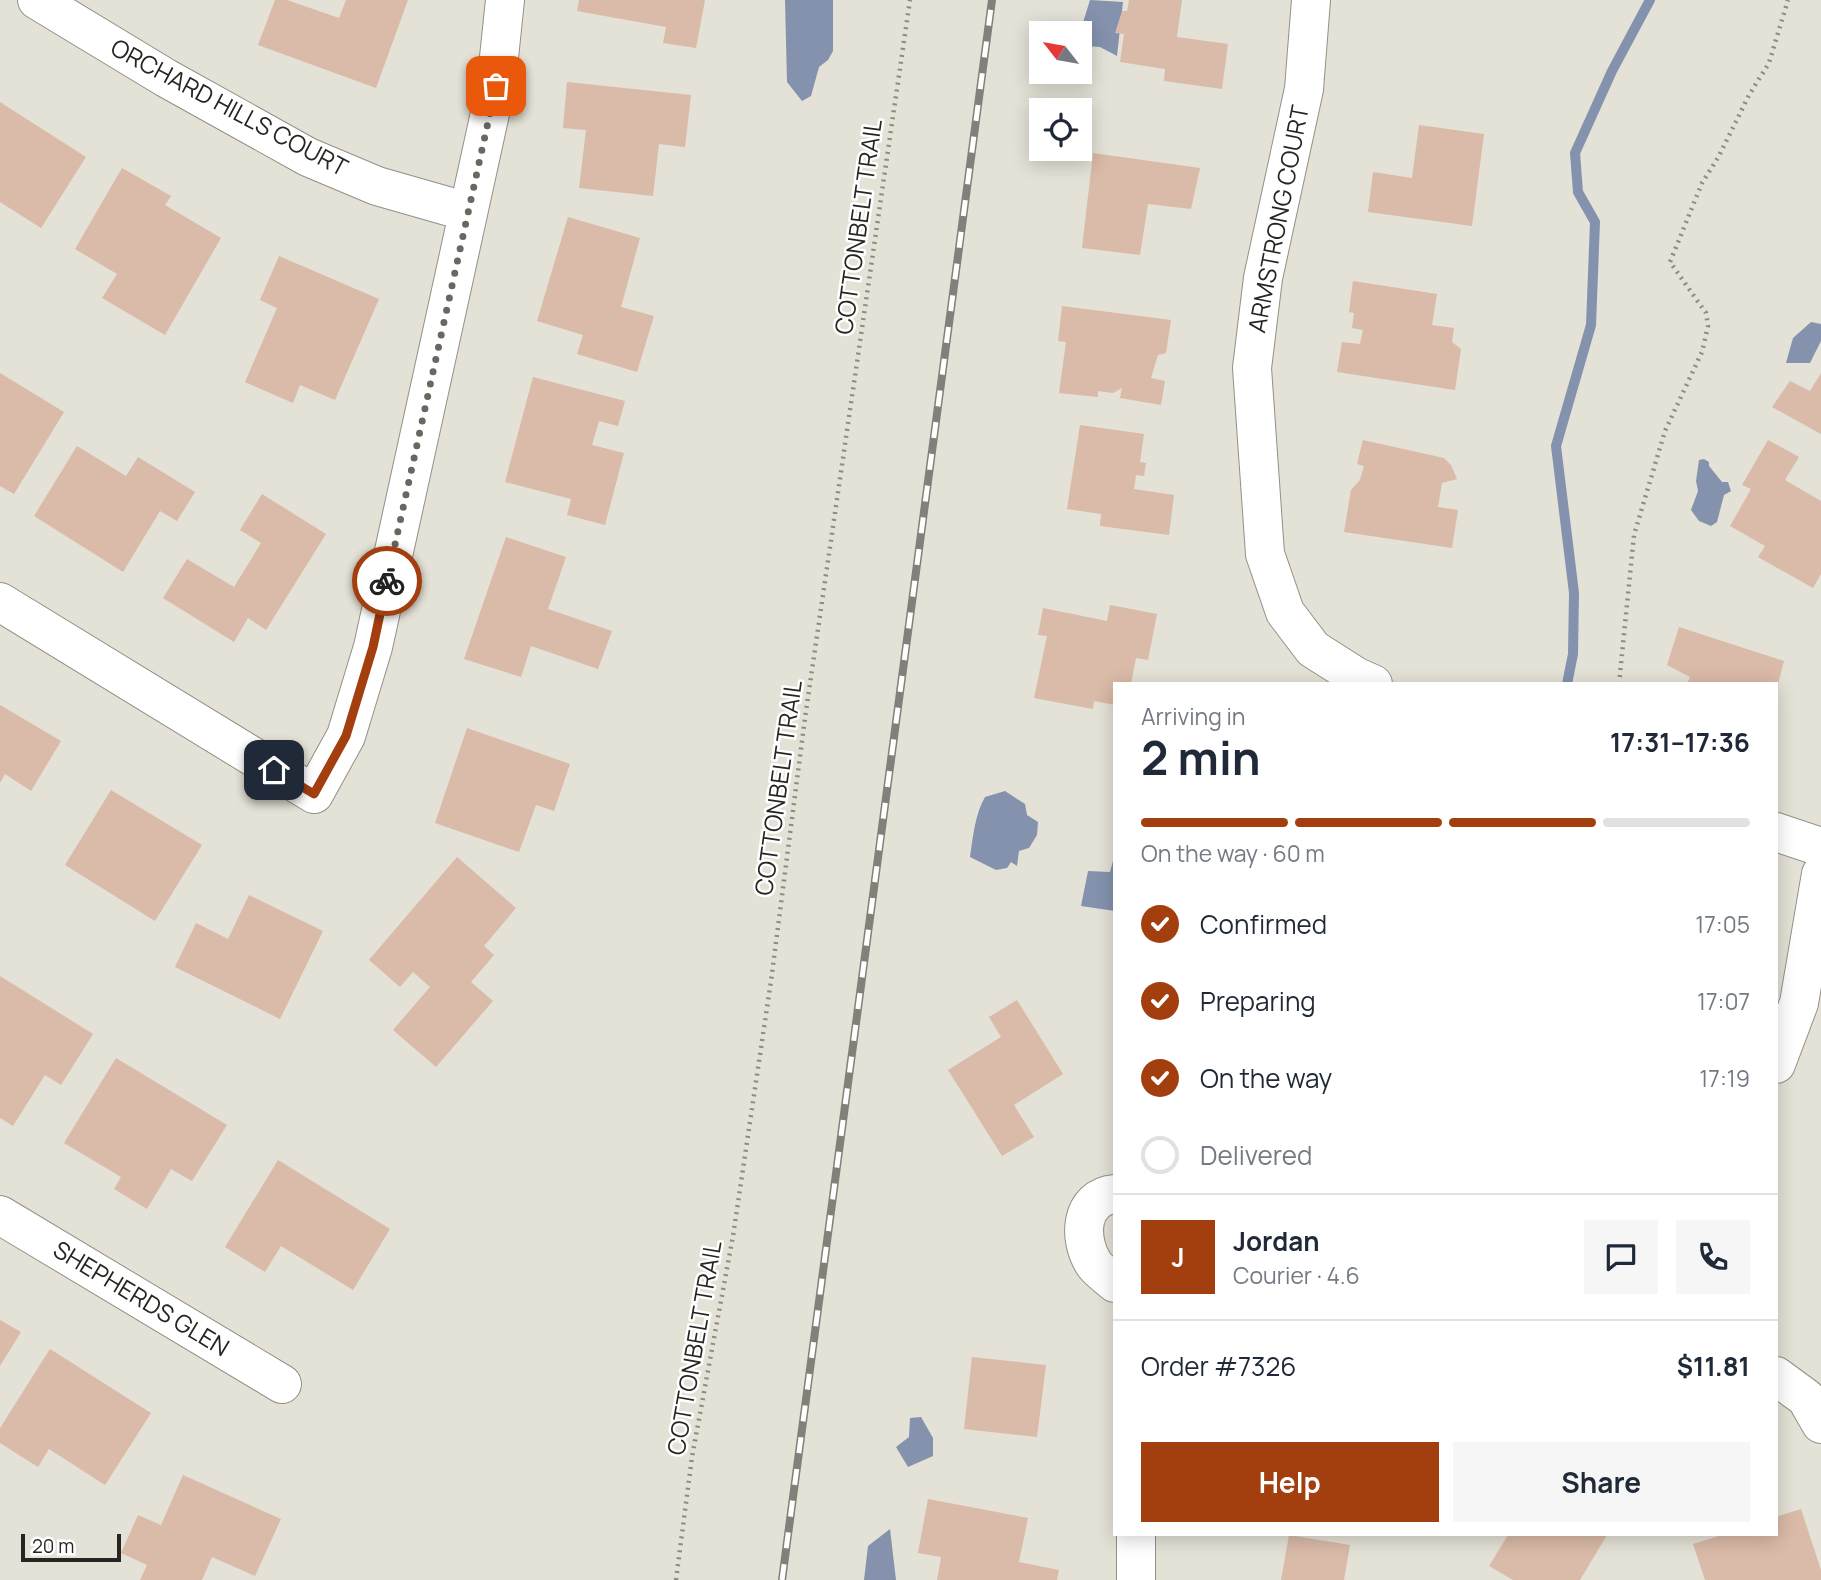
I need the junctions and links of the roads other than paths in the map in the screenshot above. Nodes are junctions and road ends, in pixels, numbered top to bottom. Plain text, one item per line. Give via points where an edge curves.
1 (37, 0) edge
2 (505, 0) edge
3 (1311, 0) edge
4 (468, 212) junction
5 (0, 602) edge
6 (1370, 682) edge
7 (1778, 833) edge
8 (1821, 847) edge
9 (1821, 874) edge
10 (1778, 1059) edge
11 (1113, 1195) edge
12 (0, 1215) edge
13 (1113, 1281) edge
14 (1778, 1377) edge
15 (282, 1384) dead end
16 (1821, 1424) edge
17 (1136, 1536) edge
18 (1136, 1580) edge

1 - 4 street, ORCHARD HILLS COURT via 309,157 377,186
2 - 4 street via 496,86
3 - 6 street, ARMSTRONG COURT via 1304,89 1263,278 1252,368 1265,554 1285,612 1313,649
4 - 5 street via 373,647 346,736 314,794
7 - 8 street
9 - 10 street via 1799,1003
11 - 13 street via 1096,1200 1083,1227 1085,1247 1095,1265
12 - 15 street, SHEPHERDS GLEN
14 - 16 street via 1806,1398
17 - 18 street

